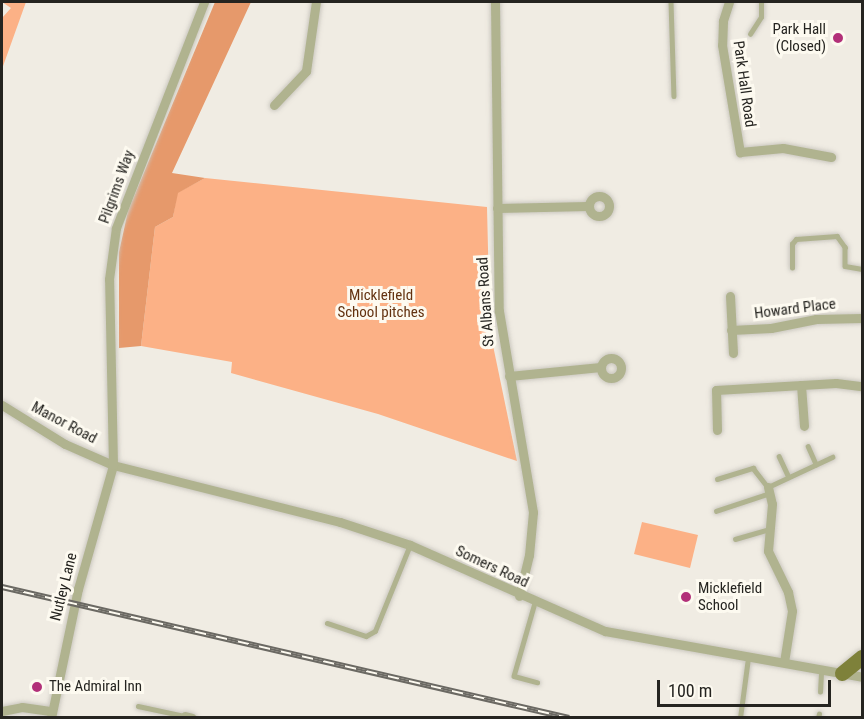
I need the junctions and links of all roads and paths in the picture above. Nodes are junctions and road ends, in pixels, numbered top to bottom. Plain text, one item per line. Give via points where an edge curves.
1 (204, 2) edge
2 (316, 2) edge
3 (495, 2) edge
4 (671, 2) edge
5 (729, 2) edge
6 (761, 2) edge
7 (750, 34) dead end
8 (674, 96) dead end
9 (274, 105) dead end
10 (831, 157) dead end
11 (588, 206) dead end
12 (498, 208) junction
13 (792, 268) dead end
14 (862, 268) edge
15 (730, 296) dead end
16 (862, 318) edge
17 (731, 330) junction
18 (733, 353) dead end
19 (601, 367) dead end
20 (509, 376) junction
21 (801, 385) junction
22 (862, 386) edge
23 (2, 405) edge
24 (804, 426) dead end
25 (717, 430) dead end
26 (808, 446) dead end
27 (779, 456) dead end
28 (832, 457) dead end
29 (816, 464) junction
30 (113, 465) junction
31 (789, 477) junction
32 (717, 478) dead end
33 (769, 490) junction
34 (716, 511) dead end
35 (769, 529) junction
36 (735, 539) dead end
37 (410, 545) junction
38 (519, 596) junction
39 (535, 603) junction
40 (327, 623) dead end
41 (748, 656) junction
42 (862, 657) edge
43 (784, 662) junction
44 (821, 669) junction
45 (842, 673) junction
46 (862, 677) edge
47 (537, 682) dead end
48 (820, 692) dead end
49 (138, 706) dead end
50 (2, 711) edge
51 (51, 714) edge
52 (188, 717) edge
53 (740, 717) edge

1 - 30 street, Pilgrims Way via 116,228 109,279
2 - 9 street via 306,71
3 - 12 street, St Albans Road
4 - 8 lane
5 - 10 street, Park Hall Road via 722,45 740,152 783,148
6 - 7 lane via 762,17
11 - 12 street
12 - 20 street, St Albans Road via 499,311
13 - 14 lane via 792,244 796,239 837,236 845,247 845,266
15 - 17 street
16 - 17 street, Howard Place via 816,319 764,329
17 - 18 street
19 - 20 street
20 - 38 street, St Albans Road via 533,512 529,555
21 - 22 street
21 - 24 street
21 - 25 street via 716,390
23 - 30 street, Manor Road via 66,444
26 - 29 lane
27 - 31 lane
28 - 29 lane
29 - 31 lane
30 - 37 street, Somers Road via 340,522
30 - 51 street, Nutley Lane via 78,589
31 - 33 lane
32 - 33 lane via 753,468
33 - 34 lane
33 - 35 street
35 - 36 lane
35 - 43 street via 768,551 788,592 792,611
37 - 38 street, Somers Road
37 - 40 lane via 375,631 366,636
38 - 39 street, Somers Road
39 - 41 street, Somers Road via 605,631
39 - 47 lane via 514,676
41 - 43 street, Somers Road
41 - 53 lane
42 - 45 main road
43 - 44 street, Somers Road
44 - 45 street, Somers Road
44 - 48 lane
45 - 46 street, Somers Road
49 - 52 lane
50 - 51 street via 22,707

